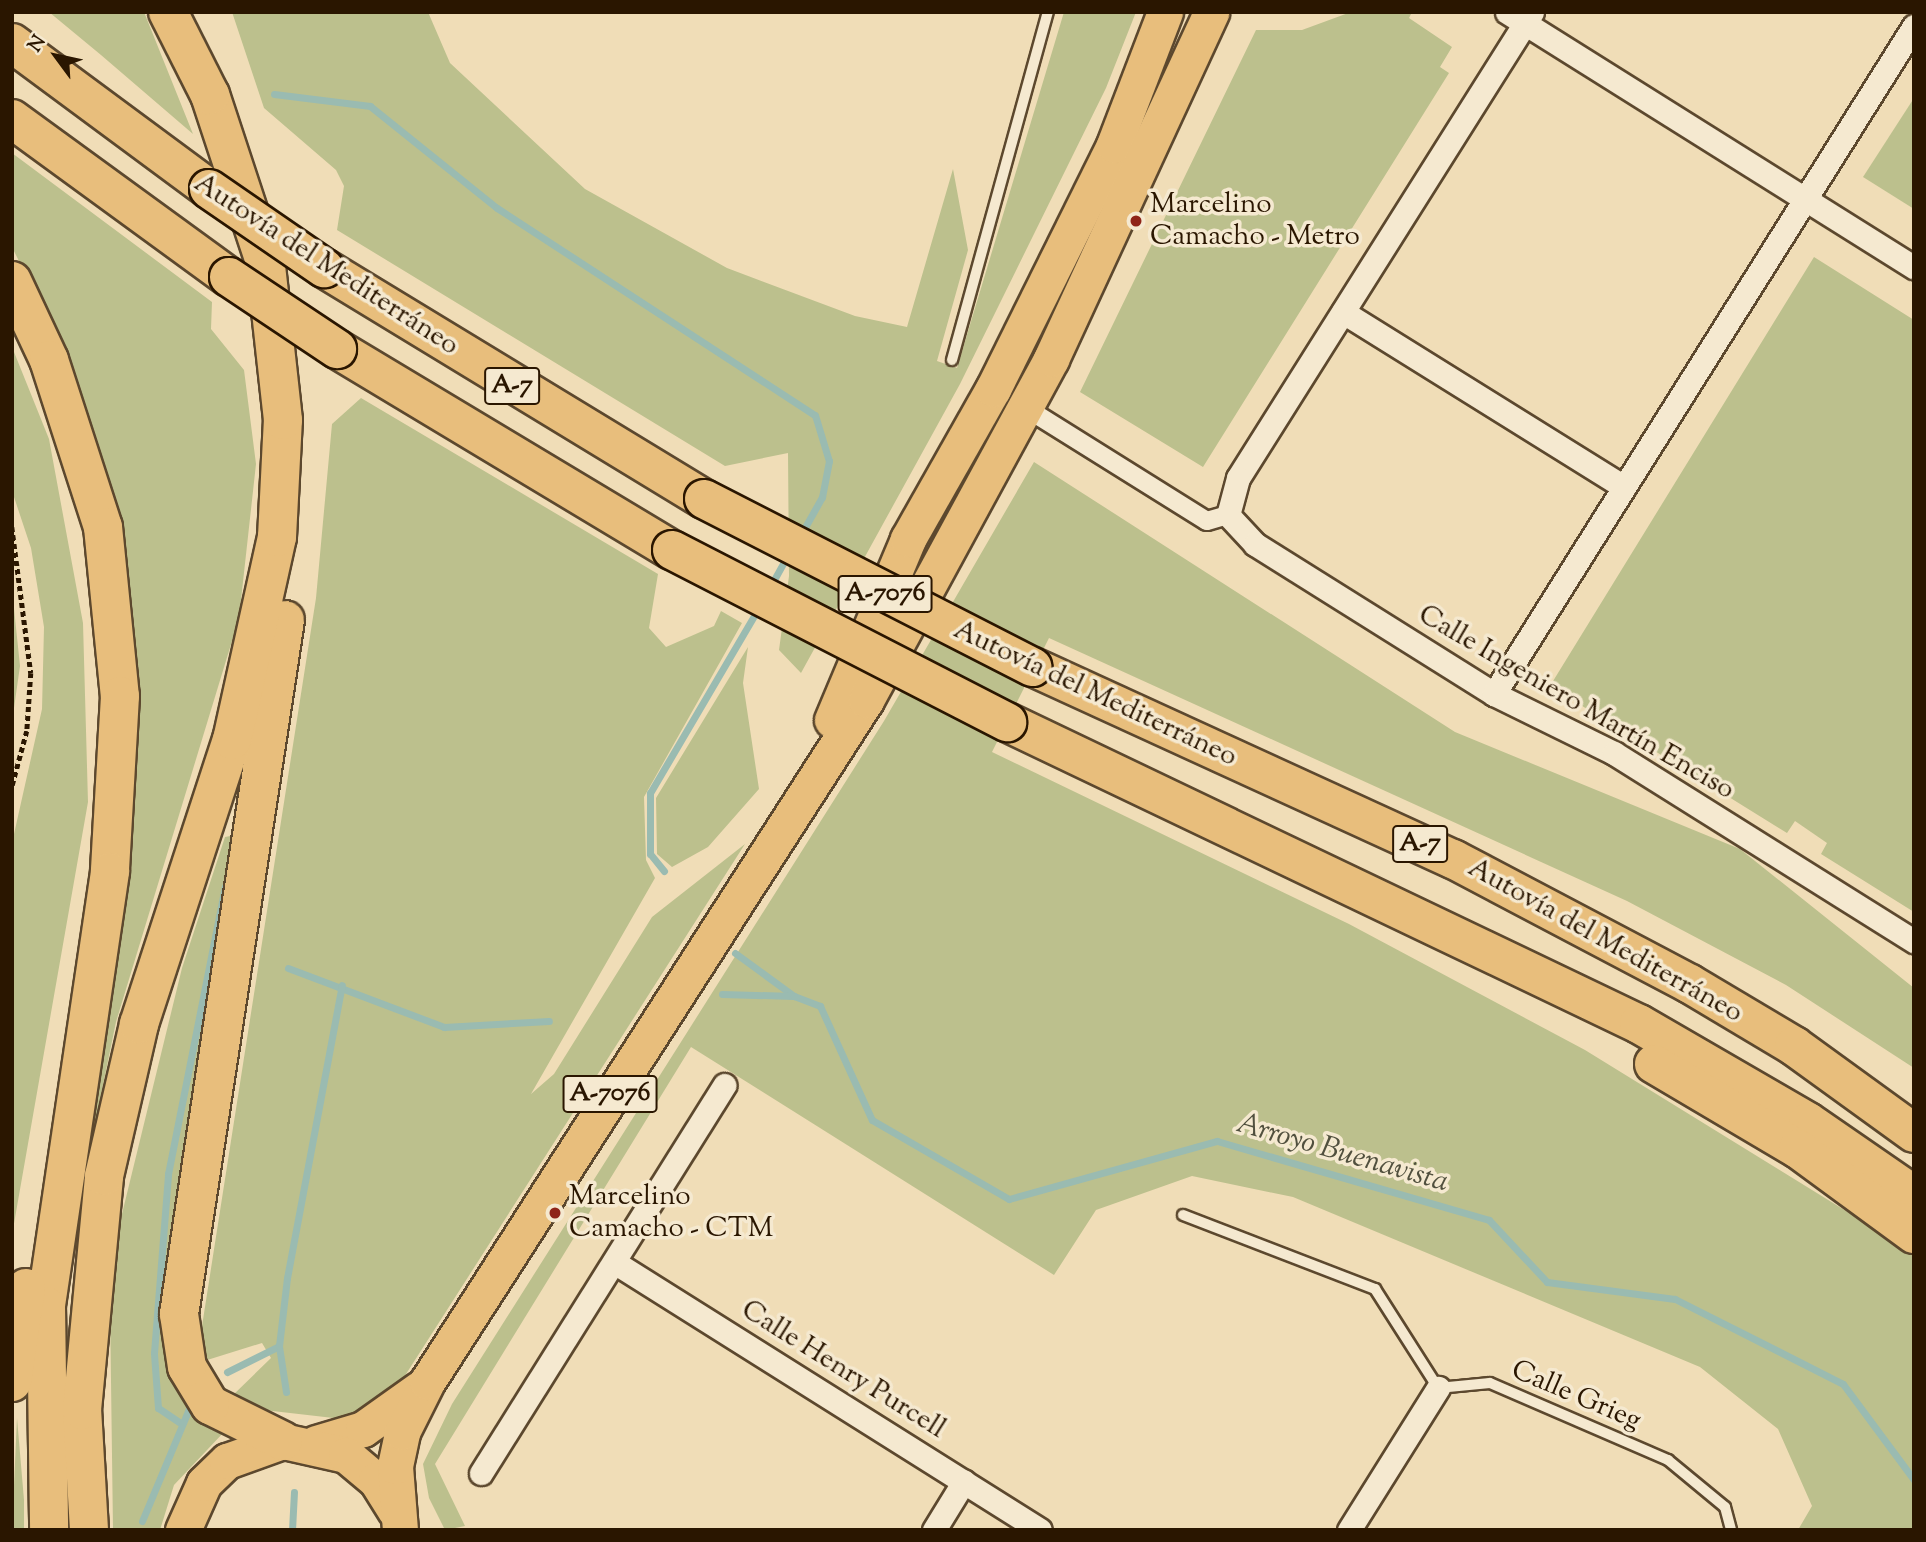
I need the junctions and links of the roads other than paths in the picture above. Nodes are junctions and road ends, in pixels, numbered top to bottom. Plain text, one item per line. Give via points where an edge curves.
1 (168, 12) edge
2 (1048, 12) edge
3 (1165, 12) edge
4 (1211, 12) edge
5 (1521, 16) edge
6 (1914, 26) edge
7 (12, 43) edge
8 (12, 119) edge
9 (1805, 199) junction
10 (1914, 267) edge
11 (12, 281) edge
12 (1343, 312) junction
13 (952, 360) dead end
14 (1026, 408) junction
15 (1624, 487) junction
16 (1228, 508) junction
17 (277, 537) junction
18 (1494, 694) junction
19 (793, 807) junction
20 (1346, 879) junction
21 (1914, 941) edge
22 (1794, 1046) junction
23 (724, 1085) dead end
24 (1914, 1100) edge
25 (70, 1118) junction
26 (1914, 1133) edge
27 (1914, 1195) edge
28 (1183, 1215) dead end
29 (1914, 1234) edge
30 (614, 1262) junction
31 (12, 1382) edge
32 (427, 1382) junction
33 (1438, 1388) junction
34 (299, 1442) junction
35 (481, 1473) dead end
36 (964, 1481) junction
37 (398, 1520) edge
38 (49, 1530) edge
39 (89, 1530) edge
40 (183, 1530) edge
41 (934, 1530) edge
42 (1040, 1530) edge
43 (1349, 1530) edge
44 (1731, 1530) edge

1 - 17 highway via 211,95 266,265 283,420
2 - 13 lane
3 - 19 main road, A-7076 via 1114,145 993,389 908,539
4 - 14 main road, A-7076 via 1123,215
5 - 9 street
5 - 12 street
6 - 9 street
7 - 22 highway, Autovía del Mediterráneo / A-7, bridge via 324,268 704,499 1033,667 1453,859
8 - 20 highway, Autovía del Mediterráneo / A-7, bridge via 229,277 337,349 672,550 1007,722
9 - 10 street
9 - 15 street
11 - 25 highway via 79,440 103,527 117,624 119,784
12 - 15 street
12 - 16 street
14 - 16 street via 1207,521
14 - 19 main road, A-7076 via 866,700
15 - 18 street
16 - 18 street, Calle Ingeniero Martín Enciso via 1255,544
17 - 34 highway via 285,617 179,1314 187,1367 211,1405
17 - 39 highway via 232,740 139,1024 104,1176 82,1410
18 - 21 street, Calle Ingeniero Martín Enciso via 1614,753
19 - 32 main road, A-7076
20 - 27 highway, Autovía del Mediterráneo / A-7 via 1639,1024 1808,1122
20 - 29 highway via 1798,1149
22 - 24 highway
22 - 26 highway, Autovía del Mediterráneo / A-7
23 - 30 street
25 - 31 highway via 39,1191
25 - 38 highway via 46,1306
28 - 33 lane via 1374,1289
30 - 35 street
30 - 36 street, Calle Henry Purcell
32 - 34 main road, A-7076 via 363,1429
32 - 37 main road, A-7076 via 402,1432
33 - 43 street
33 - 44 lane, Calle Grieg via 1490,1384 1668,1460 1725,1507
34 - 37 main road, A-7076 via 346,1455 376,1480
34 - 40 main road, A-7076 via 228,1461 204,1483
36 - 41 street
36 - 42 street, Calle Henry Purcell

